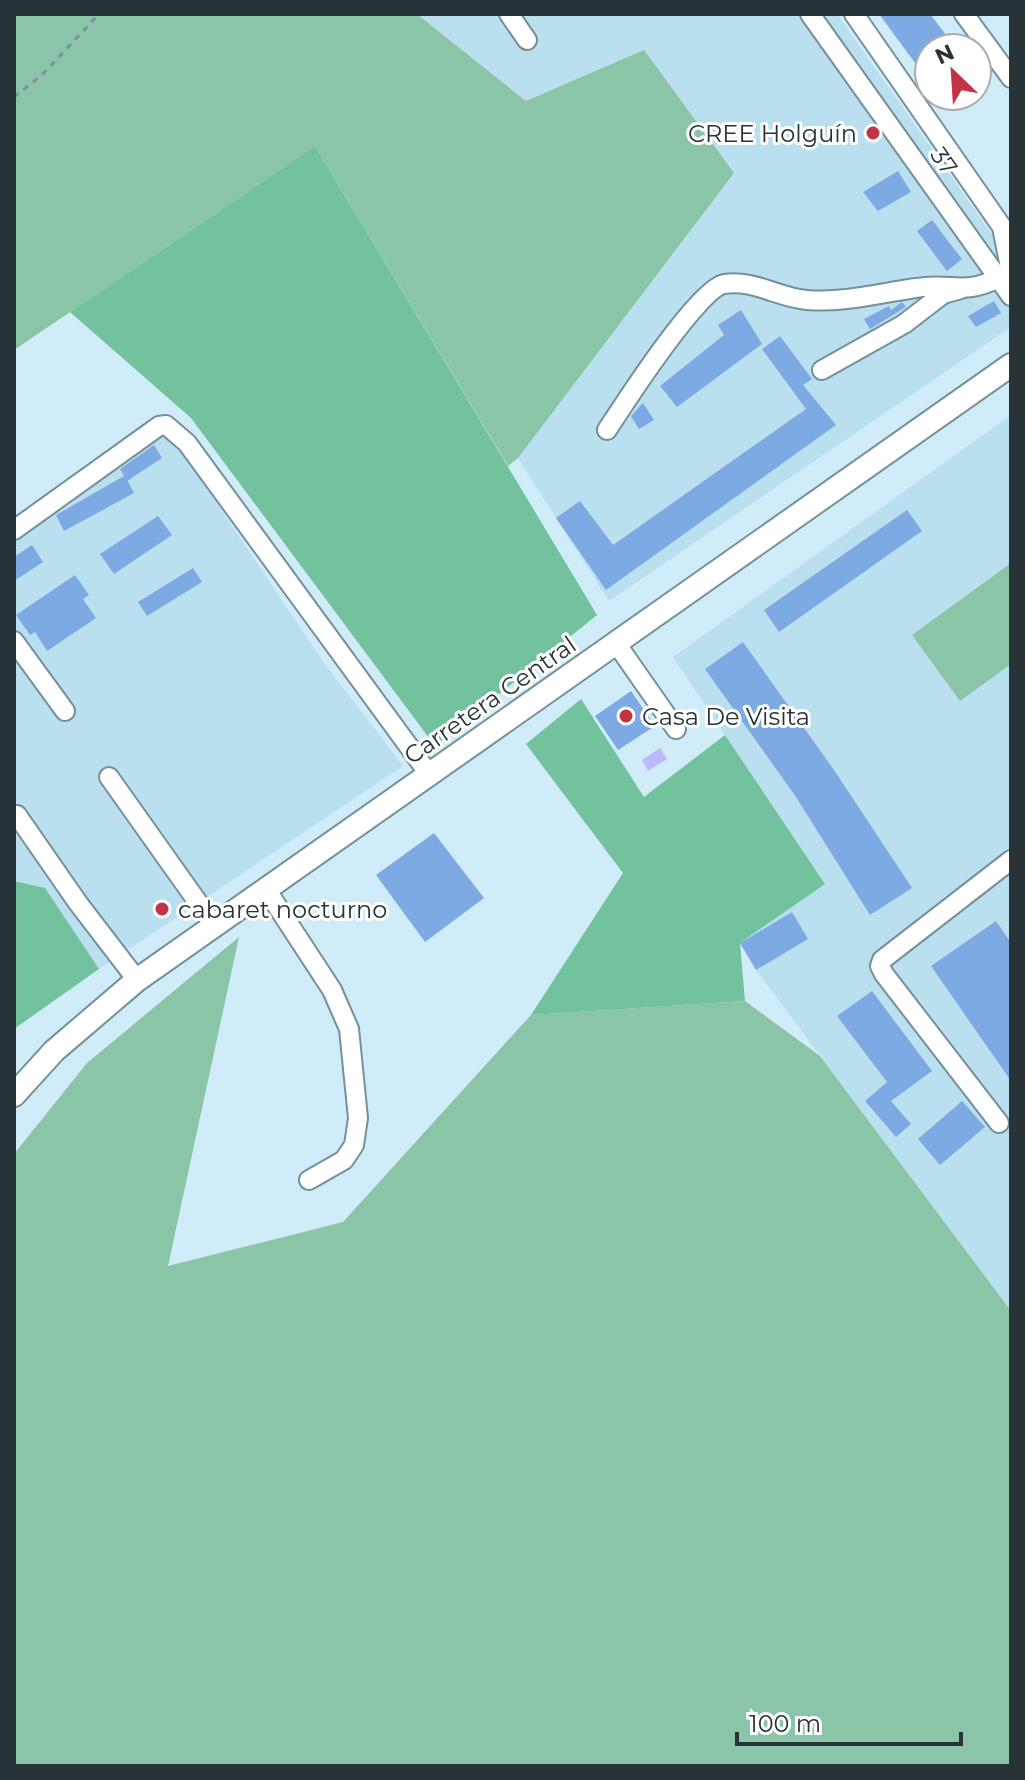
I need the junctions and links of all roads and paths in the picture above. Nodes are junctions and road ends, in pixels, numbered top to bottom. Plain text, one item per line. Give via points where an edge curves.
1 (99, 14) edge
2 (509, 14) edge
3 (810, 14) edge
4 (854, 14) edge
5 (964, 14) edge
6 (527, 40) dead end
7 (1011, 78) edge
8 (14, 97) edge
9 (1005, 275) edge
10 (961, 289) junction
11 (1011, 296) edge
12 (1011, 365) edge
13 (822, 370) dead end
14 (1011, 384) edge
15 (982, 385) junction
16 (607, 430) dead end
17 (14, 530) edge
18 (14, 641) edge
19 (616, 643) junction
20 (65, 711) dead end
21 (676, 729) dead end
22 (429, 774) junction
23 (109, 777) dead end
24 (17, 815) dead end
25 (1011, 860) edge
26 (266, 889) junction
27 (214, 925) junction
28 (137, 980) junction
29 (14, 1095) edge
30 (999, 1123) dead end
31 (309, 1180) dead end

1 - 8 path
2 - 6 street
3 - 9 street, 37
4 - 9 street, 37 via 1002,227
5 - 7 street
9 - 10 street via 979,288
9 - 11 street, 37
10 - 13 street via 943,294 904,324
10 - 16 street via 938,286 805,300 761,287 722,284 682,323
12 - 15 main road, Carretera Central
14 - 15 main road
15 - 19 main road, Carretera Central
17 - 22 street via 166,425 187,443
18 - 20 street
19 - 21 street
19 - 22 main road, Carretera Central
22 - 26 main road, Carretera Central
23 - 27 street
24 - 28 street
25 - 30 street via 880,966
26 - 27 main road, Carretera Central
26 - 31 street via 332,990 349,1029 358,1118 354,1145 344,1160
27 - 28 main road, Carretera Central
28 - 29 main road, Carretera Central via 54,1051

